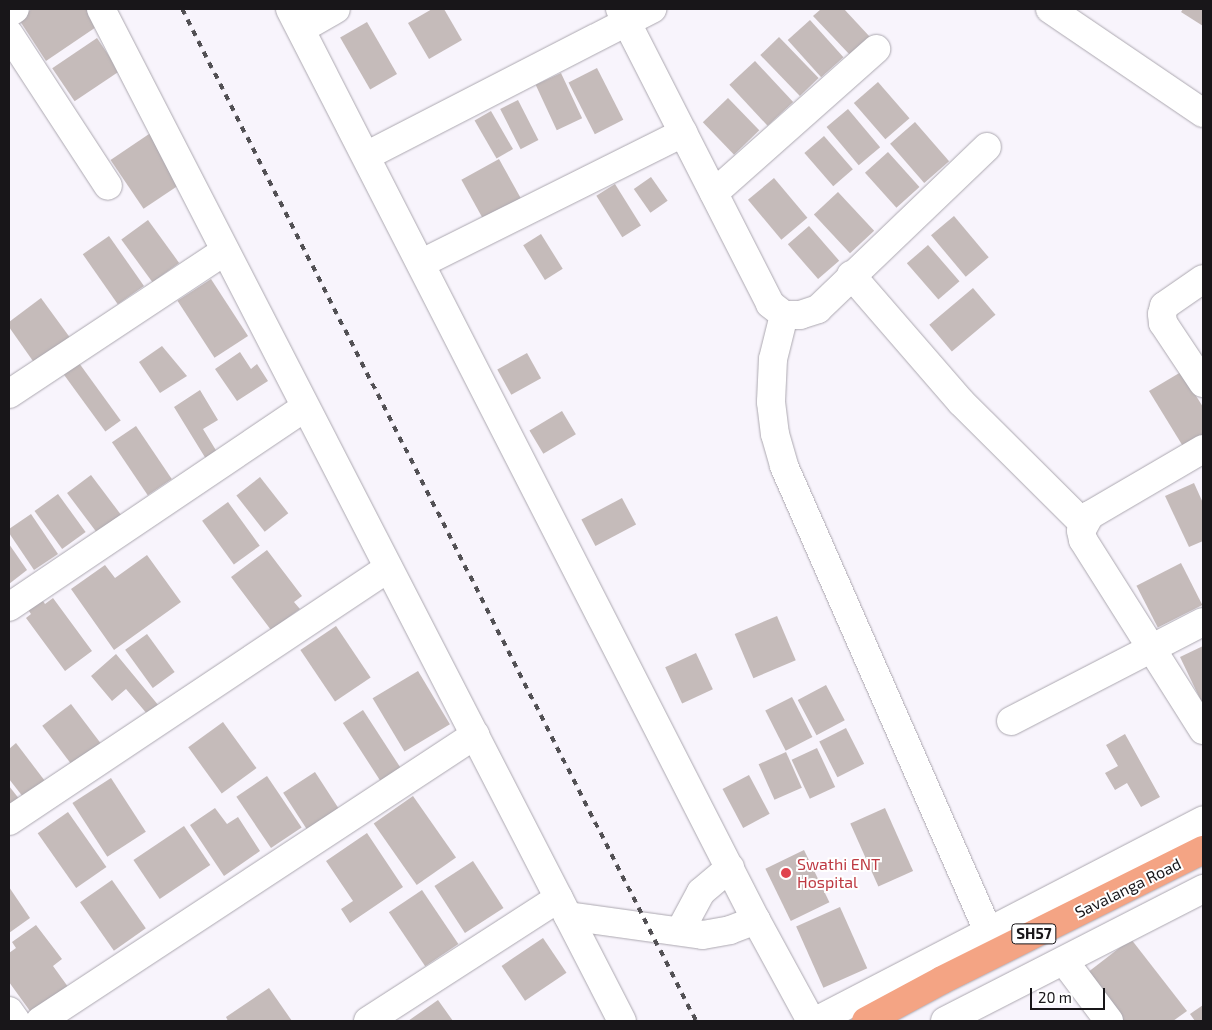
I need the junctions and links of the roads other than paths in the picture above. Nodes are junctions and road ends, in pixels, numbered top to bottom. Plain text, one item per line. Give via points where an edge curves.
1 (15, 9) edge
2 (101, 9) edge
3 (336, 9) edge
4 (652, 9) edge
5 (1050, 9) edge
6 (9, 13) edge
7 (624, 15) edge
8 (296, 19) edge
9 (9, 34) edge
10 (876, 49) dead end
11 (1203, 113) edge
12 (684, 133) junction
13 (987, 147) dead end
14 (366, 156) junction
15 (108, 186) dead end
16 (714, 193) junction
17 (225, 251) junction
18 (422, 263) junction
19 (852, 275) junction
20 (1203, 279) edge
21 (784, 315) junction
22 (13, 383) edge
23 (1203, 383) edge
24 (305, 407) junction
25 (1203, 449) edge
26 (1083, 523) junction
27 (388, 568) junction
28 (9, 606) edge
29 (1203, 622) edge
30 (1153, 650) junction
31 (1012, 721) dead end
32 (1203, 730) edge
33 (475, 736) junction
34 (1203, 820) edge
35 (9, 821) edge
36 (1203, 850) edge
37 (730, 868) junction
38 (1203, 888) edge
39 (563, 907) junction
40 (756, 920) junction
41 (680, 931) junction
42 (988, 931) junction
43 (1064, 961) junction
44 (9, 1011) edge
45 (957, 1019) edge
46 (16, 1021) edge
47 (40, 1021) edge
48 (368, 1021) edge
49 (622, 1021) edge
50 (811, 1021) edge
51 (816, 1021) edge
52 (866, 1021) edge
53 (1109, 1021) edge

1 - 6 street
2 - 17 street
3 - 8 street
4 - 7 street
5 - 11 street
7 - 12 street
7 - 14 street
8 - 14 street
9 - 15 street
10 - 16 street
12 - 16 street
12 - 18 street
13 - 19 street
14 - 18 street
16 - 21 street via 770,304
17 - 22 street
17 - 24 street
18 - 37 street
19 - 21 street via 818,309 800,315
19 - 26 street via 961,402
20 - 23 street via 1164,306 1162,314 1163,323
21 - 42 street via 773,359 771,402 774,434 784,466
24 - 27 street
24 - 28 street
25 - 26 street via 1090,514
26 - 30 street via 1083,540
27 - 33 street
27 - 35 street
29 - 30 street
30 - 31 street
30 - 32 street
33 - 39 street
33 - 47 street
34 - 42 street
36 - 52 main road, Savalanga Road / SH57
37 - 40 street
37 - 41 street via 701,892
38 - 43 street
39 - 41 street
39 - 48 street
39 - 49 street
40 - 41 street via 730,930 703,935
40 - 50 street
42 - 51 street
43 - 45 street
43 - 53 street
44 - 46 street

